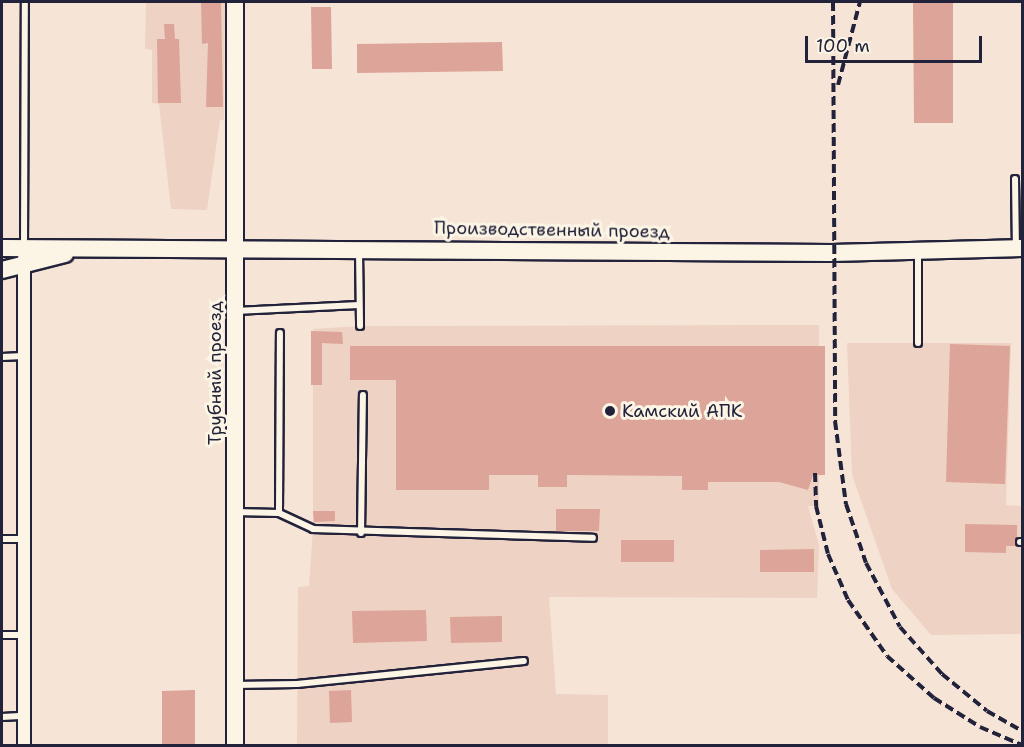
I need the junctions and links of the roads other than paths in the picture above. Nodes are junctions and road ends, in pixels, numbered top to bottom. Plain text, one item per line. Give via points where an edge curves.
1 (25, 2) edge
2 (235, 2) edge
3 (1015, 179) dead end
4 (359, 247) junction
5 (2, 248) edge
6 (918, 248) junction
7 (1020, 248) edge
8 (235, 249) junction
9 (24, 256) junction
10 (2, 270) edge
11 (359, 305) junction
12 (235, 311) junction
13 (360, 326) dead end
14 (280, 333) dead end
15 (918, 343) dead end
16 (23, 356) junction
17 (2, 357) edge
18 (363, 395) dead end
19 (235, 512) junction
20 (279, 513) junction
21 (361, 533) junction
22 (593, 538) dead end
23 (2, 539) edge
24 (23, 539) junction
25 (2, 635) edge
26 (24, 635) junction
27 (524, 661) dead end
28 (235, 685) junction
29 (24, 716) junction
30 (2, 717) edge
31 (24, 746) edge
32 (235, 746) edge

1 - 9 lane
2 - 8 street, Трубный проезд
3 - 7 lane
4 - 6 street, Производственный проезд via 832,253
4 - 8 street, Производственный проезд
4 - 11 lane
5 - 9 street, Производственный проезд
6 - 7 street, Производственный проезд
6 - 15 lane
8 - 9 street, Производственный проезд via 80,249
8 - 12 street, Трубный проезд
9 - 10 street, Производственный проезд
9 - 16 street
11 - 12 lane
11 - 13 lane
12 - 19 street, Трубный проезд
14 - 20 lane
16 - 17 lane
16 - 24 street
18 - 21 lane
19 - 20 lane
19 - 28 street, Трубный проезд
20 - 21 lane via 313,529
21 - 22 lane
23 - 24 lane
24 - 26 street
25 - 26 lane
26 - 29 street
27 - 28 lane via 297,684
28 - 32 street, Трубный проезд
29 - 30 lane
29 - 31 street

